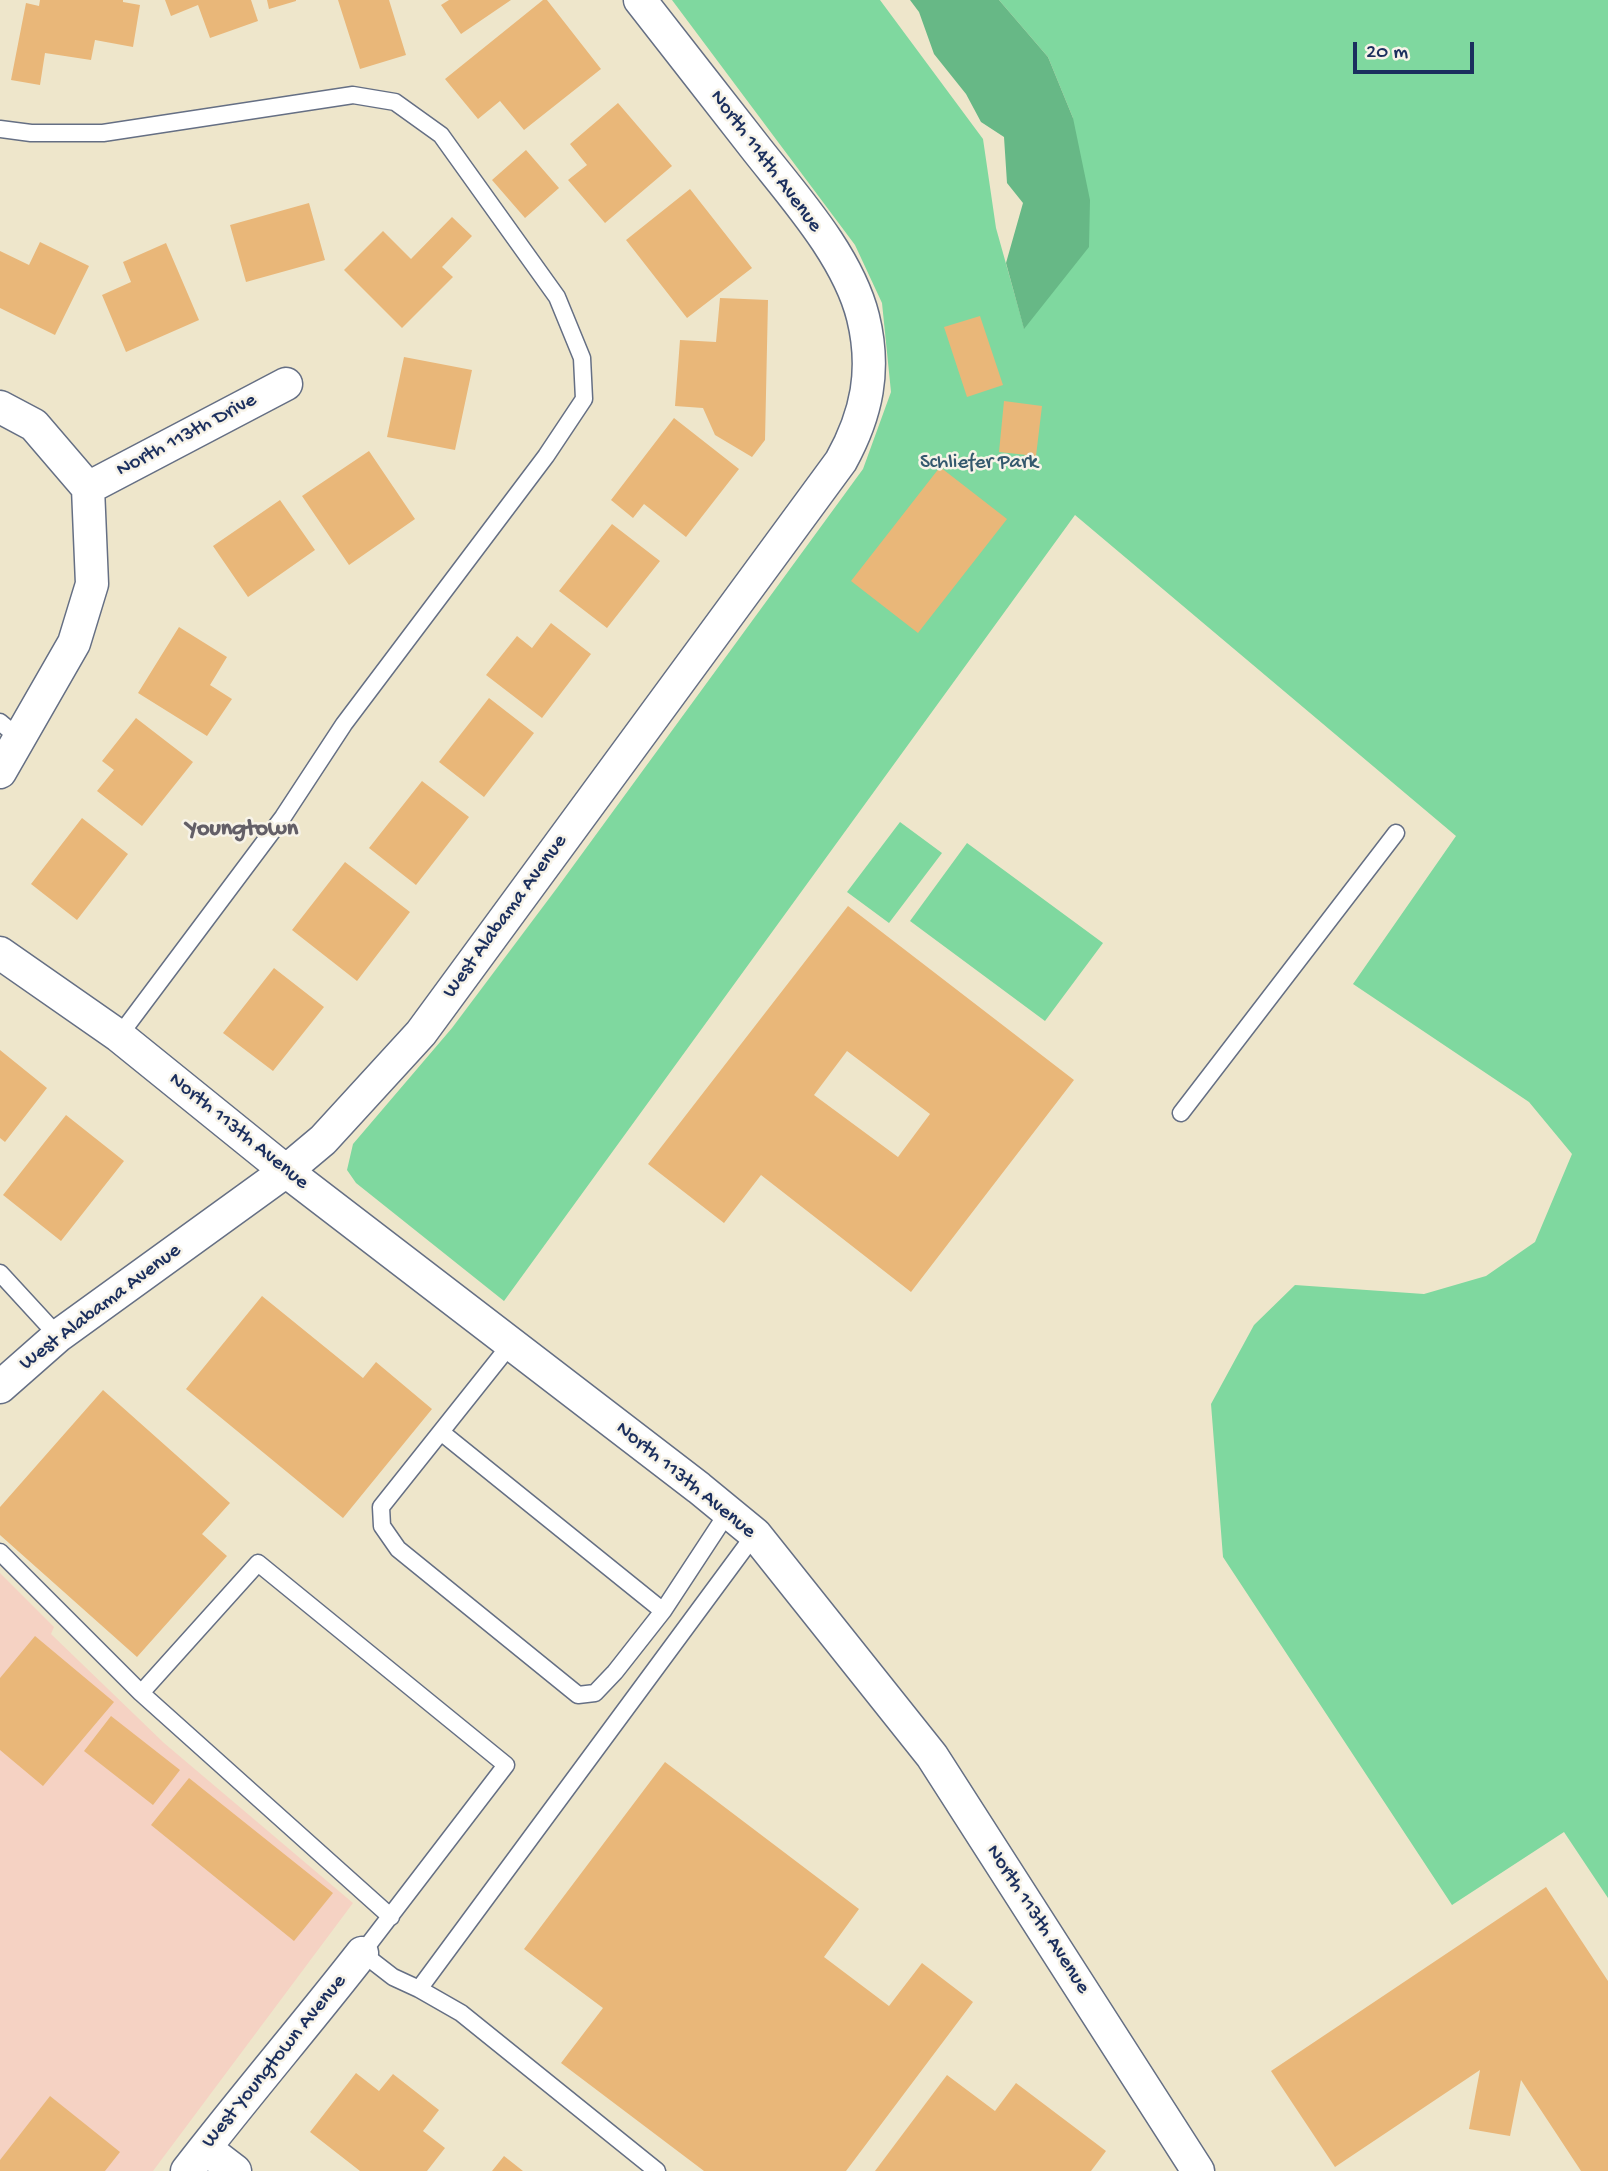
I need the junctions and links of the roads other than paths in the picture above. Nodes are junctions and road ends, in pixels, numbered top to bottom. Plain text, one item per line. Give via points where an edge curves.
1 (640, 0) edge
2 (0, 129) edge
3 (867, 337) joint
4 (286, 384) dead end
5 (0, 407) edge
6 (88, 488) junction
7 (10, 730) edge
8 (0, 772) edge
9 (1396, 833) dead end
10 (0, 953) edge
11 (119, 1036) junction
12 (1181, 1113) dead end
13 (286, 1171) junction
14 (0, 1273) edge
15 (58, 1336) junction
16 (510, 1345) junction
17 (0, 1387) edge
18 (441, 1432) junction
19 (728, 1512) junction
20 (755, 1534) junction
21 (0, 1552) edge
22 (663, 1611) junction
23 (141, 1693) junction
24 (391, 1917) junction
25 (362, 1953) junction
26 (419, 1989) junction
27 (196, 2160) edge
28 (234, 2171) edge
29 (657, 2171) edge
30 (1198, 2171) edge

1 - 3 street, North 114th Avenue via 829,246 850,284
2 - 11 lane via 103,133 353,94 395,102 441,135 557,297 582,359 583,399 546,456 344,724 283,817
3 - 13 street, West Alabama Avenue via 868,388 862,417 841,461 421,1032 323,1140
4 - 6 street, North 113th Drive
5 - 6 street via 34,425
6 - 7 street via 92,584 74,643
7 - 8 street
9 - 12 lane
10 - 11 street, North 113th Avenue
11 - 13 street, North 113th Avenue
13 - 15 street, West Alabama Avenue
13 - 16 street, North 113th Avenue
14 - 15 lane
15 - 17 street, West Alabama Avenue
16 - 18 lane
16 - 19 street, North 113th Avenue
18 - 22 lane
18 - 22 lane via 381,1507 382,1526 398,1549 568,1687 578,1695 594,1693
19 - 20 street, North 113th Avenue
19 - 22 lane
20 - 26 lane
20 - 30 street, North 113th Avenue via 932,1756
21 - 23 lane
23 - 24 lane
23 - 24 lane via 258,1563 506,1765
24 - 25 lane
25 - 26 lane via 393,1977
25 - 27 street, West Youngtown Avenue
26 - 29 lane via 461,2013
27 - 28 street

